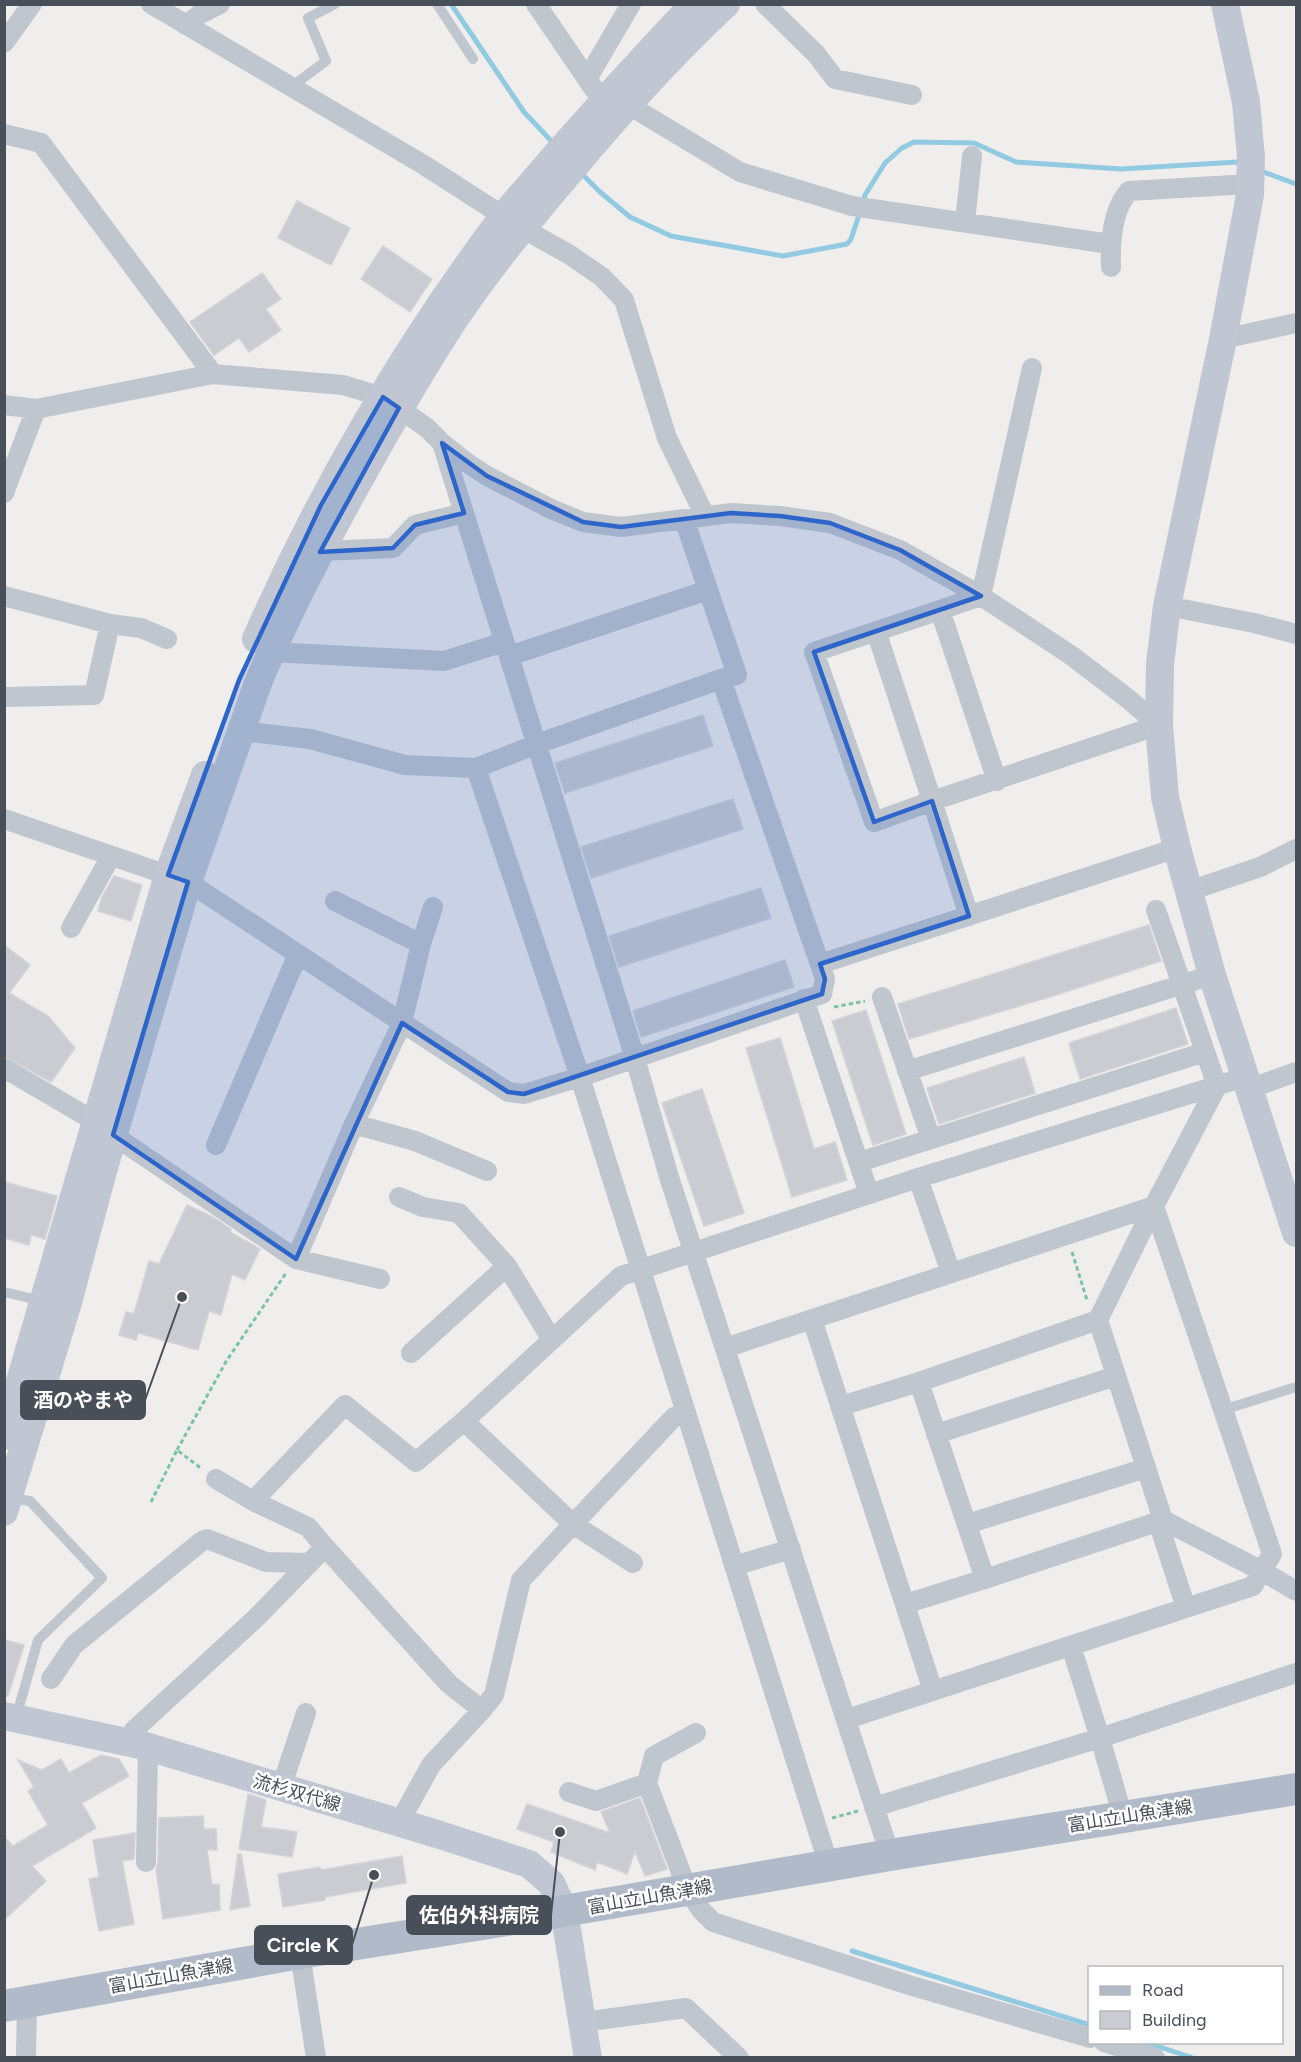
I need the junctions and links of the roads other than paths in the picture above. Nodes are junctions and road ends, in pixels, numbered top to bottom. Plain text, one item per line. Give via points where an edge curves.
1 (32, 4) edge
2 (220, 4) edge
3 (335, 4) edge
4 (437, 4) edge
5 (536, 4) edge
6 (631, 4) edge
7 (694, 4) edge
8 (726, 4) edge
9 (765, 4) edge
10 (1225, 4) edge
11 (164, 8) edge
12 (186, 25) junction
13 (4, 43) edge
14 (473, 59) dead end
15 (291, 87) junction
16 (607, 93) junction
17 (912, 95) dead end
18 (4, 134) edge
19 (972, 156) dead end
20 (1250, 184) junction
21 (513, 222) junction
22 (965, 222) junction
23 (1110, 244) junction
24 (1111, 267) dead end
25 (1296, 323) edge
26 (1223, 339) junction
27 (1032, 368) dead end
28 (213, 374) junction
29 (391, 403) junction
30 (4, 405) edge
31 (36, 409) junction
32 (442, 443) junction
33 (4, 493) edge
34 (464, 513) junction
35 (705, 516) junction
36 (684, 519) junction
37 (320, 551) junction
38 (708, 590) junction
39 (4, 596) edge
40 (981, 596) junction
41 (1167, 606) junction
42 (940, 610) junction
43 (110, 624) junction
44 (876, 631) junction
45 (1296, 634) edge
46 (167, 639) dead end
47 (506, 649) junction
48 (271, 652) junction
49 (721, 679) junction
50 (4, 697) edge
51 (1159, 725) junction
52 (241, 731) junction
53 (537, 744) junction
54 (476, 768) junction
55 (997, 781) junction
56 (932, 801) junction
57 (4, 819) edge
58 (1177, 848) junction
59 (1296, 849) edge
60 (111, 856) junction
61 (178, 878) junction
62 (1189, 891) junction
63 (335, 901) dead end
64 (433, 907) dead end
65 (1156, 910) dead end
66 (969, 916) junction
67 (71, 928) dead end
68 (421, 944) junction
69 (298, 954) junction
70 (820, 964) junction
71 (1212, 975) junction
72 (1181, 986) junction
73 (813, 997) junction
74 (882, 997) road end
75 (402, 1023) junction
76 (1205, 1052) junction
77 (635, 1058) junction
78 (4, 1068) edge
79 (907, 1071) junction
80 (1296, 1072) edge
81 (580, 1077) junction
82 (1247, 1083) junction
83 (1217, 1086) junction
84 (354, 1124) junction
85 (105, 1129) junction
86 (931, 1139) junction
87 (216, 1145) dead end
88 (859, 1162) junction
89 (487, 1171) dead end
90 (918, 1178) junction
91 (869, 1194) junction
92 (399, 1197) dead end
93 (1154, 1206) junction
94 (1296, 1233) edge
95 (694, 1252) junction
96 (296, 1259) junction
97 (507, 1266) junction
98 (640, 1269) junction
99 (951, 1273) junction
100 (380, 1279) dead end
101 (4, 1292) edge
102 (45, 1301) junction
103 (812, 1319) junction
104 (1098, 1320) junction
105 (552, 1340) junction
106 (725, 1348) junction
107 (411, 1353) dead end
108 (1116, 1376) junction
109 (919, 1382) junction
110 (1296, 1387) edge
111 (841, 1406) junction
112 (1223, 1410) junction
113 (685, 1412) junction
114 (464, 1421) junction
115 (936, 1434) junction
116 (4, 1436) edge
117 (1146, 1468) junction
118 (216, 1479) road end
119 (253, 1501) junction
120 (7, 1505) edge
121 (1163, 1520) junction
122 (573, 1524) junction
123 (967, 1524) junction
124 (325, 1547) junction
125 (791, 1549) junction
126 (310, 1563) junction
127 (633, 1563) dead end
128 (734, 1566) junction
129 (1262, 1571) junction
130 (985, 1579) junction
131 (1296, 1591) edge
132 (905, 1604) junction
133 (1186, 1608) junction
134 (1071, 1646) junction
135 (1296, 1673) edge
136 (51, 1678) dead end
137 (933, 1691) junction
138 (482, 1710) junction
139 (306, 1713) dead end
140 (10, 1717) edge
141 (847, 1719) junction
142 (696, 1733) dead end
143 (1100, 1738) junction
144 (140, 1745) junction
145 (647, 1783) junction
146 (281, 1788) junction
147 (1296, 1789) edge
148 (569, 1792) dead end
149 (874, 1807) junction
150 (1123, 1817) junction
151 (399, 1823) junction
152 (890, 1855) junction
153 (146, 1862) dead end
154 (829, 1866) junction
155 (688, 1891) junction
156 (564, 1911) junction
157 (300, 1953) junction
158 (16, 2004) edge
159 (583, 2022) junction
160 (1088, 2038) edge
161 (1107, 2044) edge
162 (722, 2050) edge
163 (26, 2058) edge
164 (316, 2058) edge
165 (588, 2058) edge
166 (739, 2058) edge
167 (1155, 2058) edge

1 - 13 street
2 - 12 street
3 - 15 lane via 308,18 326,62
4 - 14 lane
5 - 16 street
6 - 16 street
7 - 16 street
8 - 16 street via 692,35
9 - 17 street via 816,54 835,79
10 - 20 street via 1246,102
11 - 12 street
12 - 15 street
15 - 21 street
16 - 21 street
16 - 22 street via 740,172 852,206
18 - 28 street via 41,143
19 - 22 street
20 - 23 street via 1129,190 1121,200
20 - 26 street
21 - 29 street via 457,316
21 - 35 street via 602,277 624,300 667,438
22 - 23 street
23 - 24 street
25 - 26 street
26 - 41 street
27 - 40 street
28 - 29 street via 343,385
28 - 31 street
29 - 32 street
29 - 37 street
29 - 61 street via 321,505 277,593 239,680
30 - 31 street
31 - 33 street
32 - 34 street
32 - 36 street via 487,476 583,522 621,527
34 - 37 street via 415,525 393,548
34 - 47 street
35 - 36 street
35 - 40 street via 731,513 830,523 900,550
36 - 38 street
37 - 48 street
38 - 47 street
38 - 49 street via 738,675
39 - 43 street
40 - 42 street
40 - 51 street via 1072,656
41 - 45 street
41 - 51 street via 1160,664
42 - 44 street
42 - 55 street
43 - 46 street via 141,628
43 - 50 street via 94,695
44 - 56 street
44 - 56 street via 814,652 874,822
47 - 48 street via 444,661
47 - 53 street
48 - 52 street
49 - 53 street
49 - 70 street
51 - 55 street
51 - 58 street via 1164,797
52 - 54 street via 310,739 405,765
52 - 61 street
53 - 54 street
53 - 77 street
54 - 81 street
55 - 56 street
56 - 66 street
57 - 60 street
58 - 62 street
58 - 66 street
59 - 62 street via 1260,867
60 - 61 street
60 - 67 street
61 - 69 street
61 - 85 street
62 - 71 street
63 - 68 street
64 - 68 street
65 - 72 street
66 - 70 street
68 - 75 street
69 - 75 street
69 - 87 street
70 - 73 street via 825,979
71 - 72 street
71 - 82 street
72 - 76 street
72 - 79 street
73 - 77 street
73 - 88 street
74 - 79 street
75 - 81 street via 508,1092 524,1094
75 - 84 street
76 - 83 street
76 - 86 street
77 - 81 street
77 - 95 street
78 - 85 street
79 - 86 street
80 - 82 street
81 - 98 street
82 - 83 street
82 - 94 street
83 - 90 street
83 - 93 street
84 - 89 street via 416,1141
84 - 96 street
85 - 96 street
85 - 102 street
85 - 120 street via 67,1306
86 - 88 street
88 - 91 street
90 - 91 street
90 - 99 street
91 - 95 street
92 - 97 street via 423,1207 459,1213
93 - 99 street
93 - 104 street
93 - 112 street
95 - 98 street
95 - 106 street
96 - 100 street
97 - 105 street
97 - 107 street
98 - 105 street via 621,1276
98 - 113 street
99 - 103 street
101 - 102 lane
102 - 116 street
103 - 106 street
103 - 111 street
104 - 108 street
104 - 109 street
105 - 114 street
106 - 125 street
108 - 115 street
108 - 117 street
109 - 111 street
109 - 115 street
110 - 112 lane
111 - 132 street
112 - 129 street via 1272,1554
113 - 122 street via 674,1417
113 - 128 street
114 - 119 street via 416,1462 345,1405
114 - 122 street
115 - 123 street
117 - 121 street
117 - 123 street
118 - 119 street
119 - 124 street via 308,1527
120 - 140 lane via 30,1501 102,1578 38,1640
121 - 129 street
121 - 130 street
121 - 133 street via 1161,1531
122 - 127 street
122 - 138 street via 521,1580 494,1695
123 - 130 street
124 - 126 street
124 - 138 street via 449,1684
125 - 128 street
125 - 141 street
126 - 136 street via 266,1562 207,1539 202,1541 74,1645
126 - 144 street via 258,1617 134,1730
128 - 154 street
129 - 131 street
129 - 133 street via 1253,1586
130 - 132 street
132 - 137 street
133 - 134 street
134 - 137 street
134 - 143 street
135 - 143 street
137 - 141 street
138 - 151 street via 431,1765
139 - 146 street
140 - 144 street, 流杉双代線
141 - 149 street
142 - 145 street via 654,1756
143 - 149 street
143 - 150 street
144 - 146 street, 流杉双代線
144 - 153 street
145 - 148 street via 596,1801
145 - 155 street
146 - 151 street, 流杉双代線
147 - 150 main road, 富山立山魚津線
149 - 152 street
150 - 152 main road, 富山立山魚津線
151 - 156 street, 流杉双代線 via 529,1864 551,1883
152 - 154 main road, 富山立山魚津線
154 - 155 main road, 富山立山魚津線
155 - 156 main road, 富山立山魚津線
155 - 160 street via 713,1922
156 - 157 main road, 富山立山魚津線
156 - 159 street, 流杉双代線
157 - 158 main road, 富山立山魚津線
157 - 164 street
158 - 163 street
159 - 162 street via 686,2008
159 - 165 street, 流杉双代線
161 - 167 street
162 - 166 street

